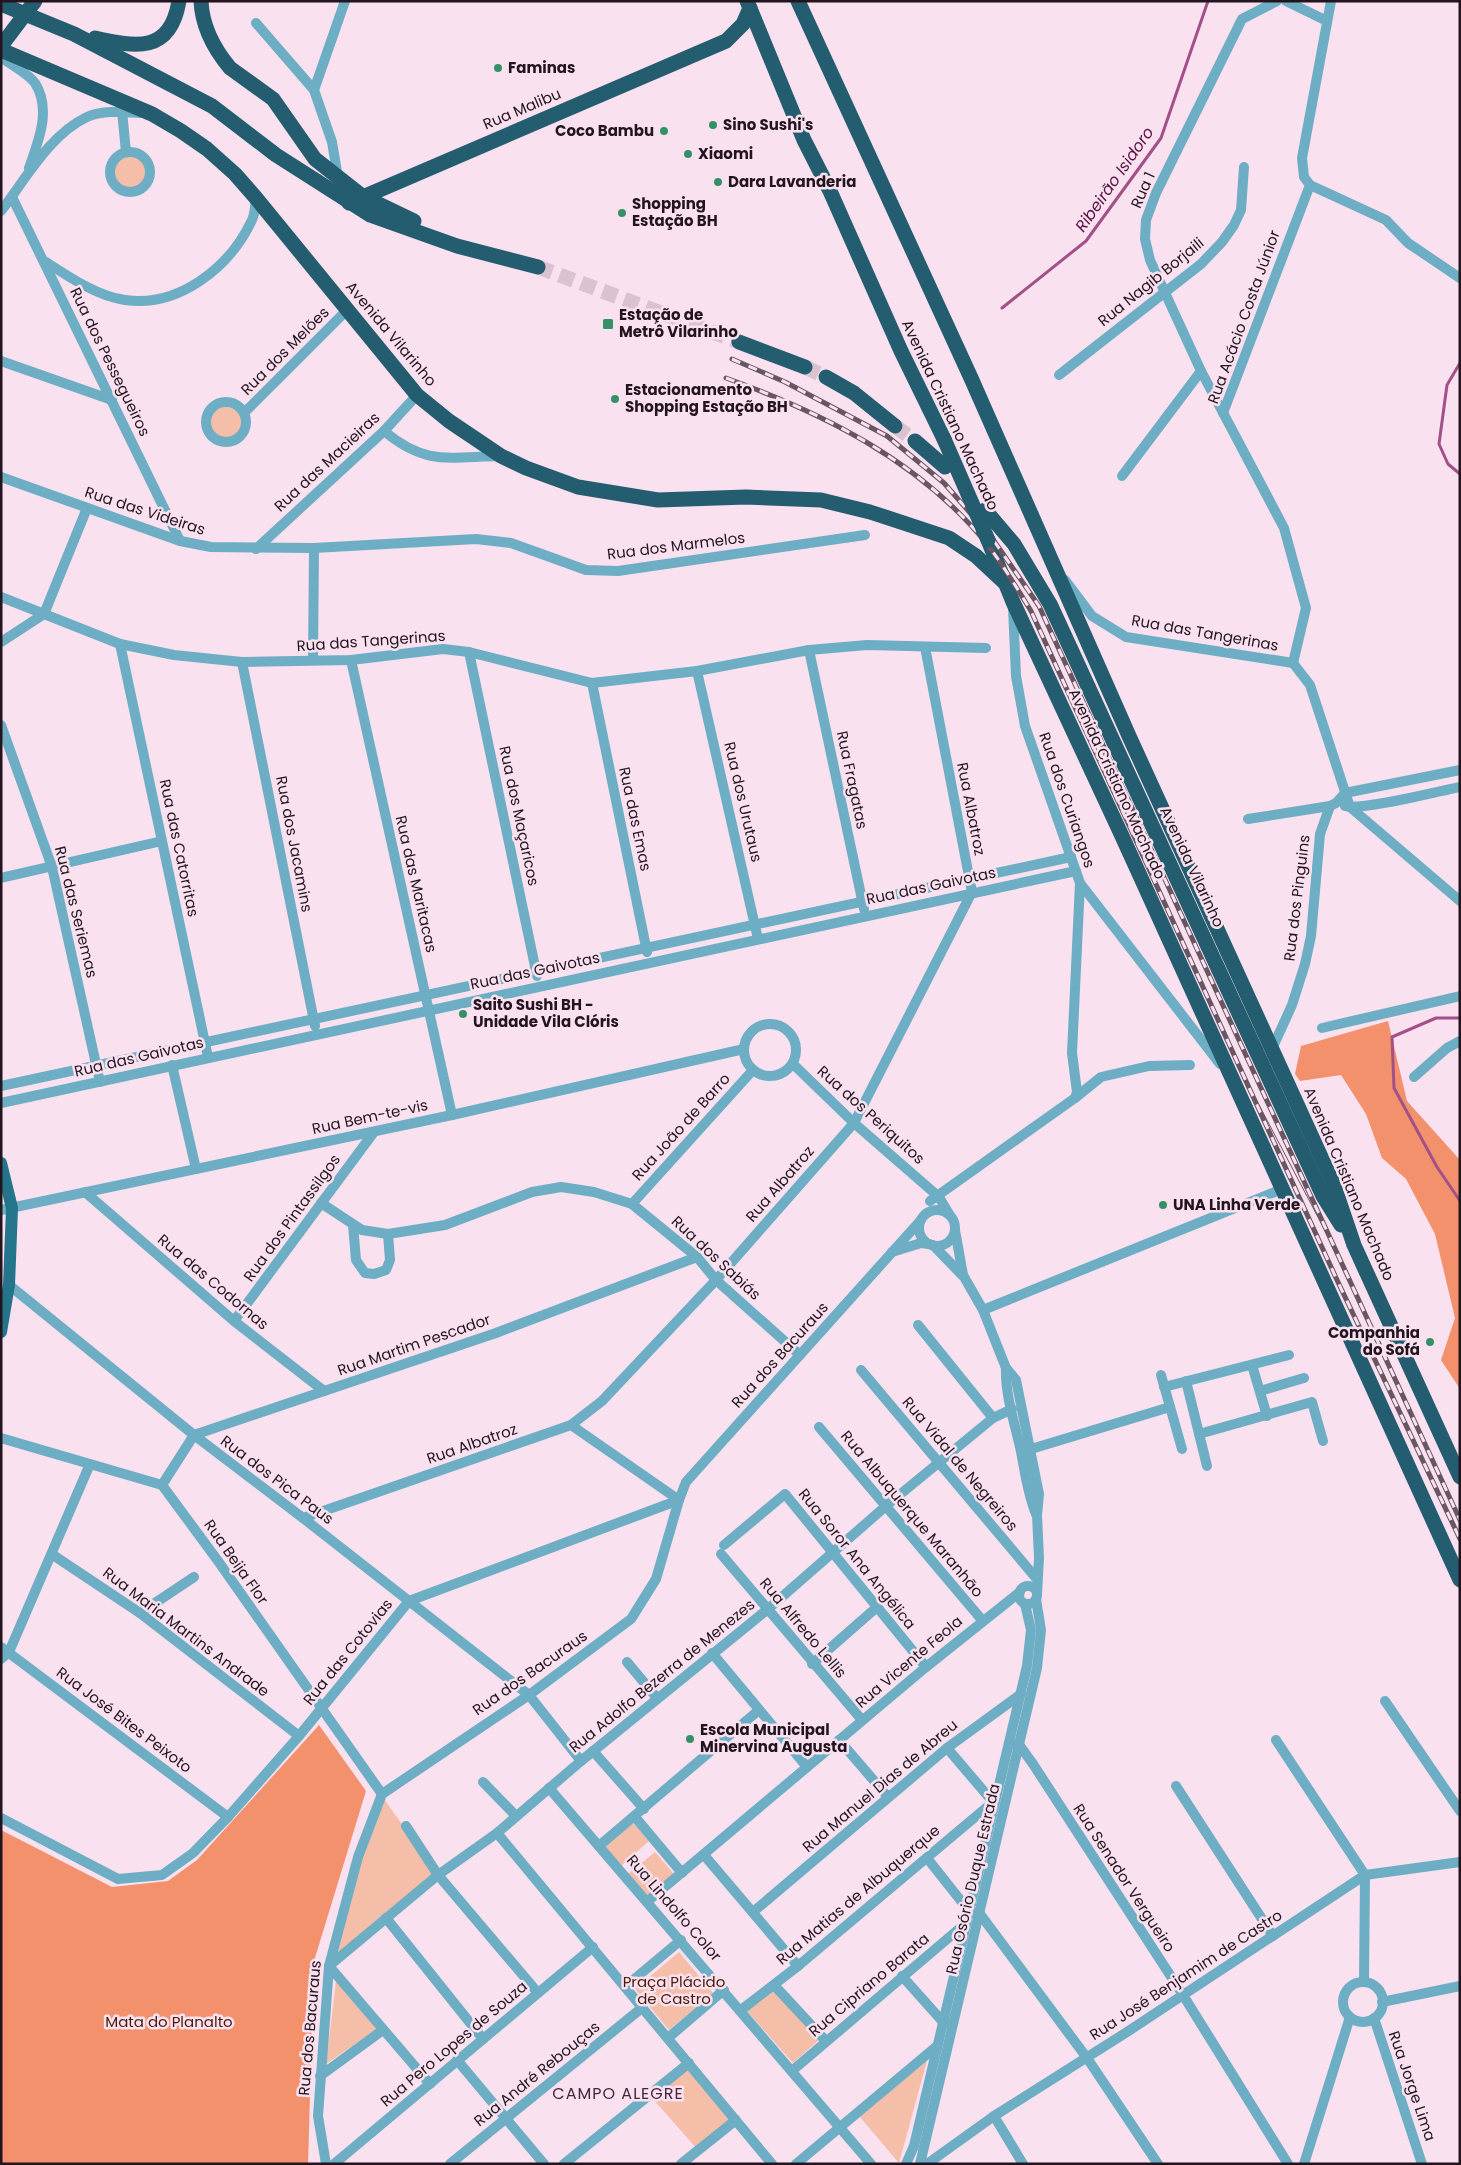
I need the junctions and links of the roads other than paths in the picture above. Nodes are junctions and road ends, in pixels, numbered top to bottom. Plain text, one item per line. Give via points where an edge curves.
1 (35, 1) edge
2 (179, 1) edge
3 (201, 1) edge
4 (345, 1) edge
5 (798, 1) edge
6 (1277, 1) edge
7 (1286, 1) edge
8 (1332, 1) edge
9 (1, 4) edge
10 (749, 5) edge
11 (1328, 21) junction
12 (256, 23) dead end
13 (74, 34) junction
14 (1, 46) edge
15 (1, 50) edge
16 (1, 57) edge
17 (314, 90) junction
18 (122, 111) junction
19 (152, 114) junction
20 (126, 152) junction
21 (1244, 168) dead end
22 (28, 173) junction
23 (338, 178) junction
24 (1310, 185) junction
25 (12, 197) junction
26 (256, 198) junction
27 (356, 199) junction
28 (1, 211) edge
29 (270, 215) junction
30 (253, 219) junction
31 (44, 261) junction
32 (538, 267) tunnel mouth
33 (1460, 278) edge
34 (1164, 293) junction
35 (348, 309) junction
36 (740, 342) tunnel mouth
37 (1, 361) edge
38 (805, 367) tunnel mouth
39 (1201, 371) junction
40 (1059, 375) dead end
41 (826, 377) tunnel mouth
42 (417, 395) junction
43 (112, 400) junction
44 (244, 413) junction
45 (1223, 413) junction
46 (895, 426) tunnel mouth
47 (384, 431) junction
48 (915, 441) tunnel mouth
49 (501, 456) junction
50 (945, 467) dead end
51 (1122, 476) dead end
52 (1, 477) edge
53 (87, 508) junction
54 (985, 510) dead end
55 (866, 535) dead end
56 (180, 540) junction
57 (256, 548) junction
58 (314, 548) junction
59 (1053, 563) junction
60 (1006, 583) junction
61 (1, 597) edge
62 (1013, 602) junction
63 (44, 614) junction
64 (1, 642) edge
65 (120, 644) junction
66 (925, 647) junction
67 (986, 648) dead end
68 (809, 650) junction
69 (469, 652) junction
70 (313, 660) junction
71 (351, 660) junction
72 (242, 662) junction
73 (1293, 663) junction
74 (698, 671) junction
75 (592, 683) junction
76 (1, 725) edge
77 (1460, 770) edge
78 (1460, 787) edge
79 (1345, 793) junction
80 (1333, 805) junction
81 (1350, 808) junction
82 (1248, 819) dead end
83 (162, 841) junction
84 (1071, 858) junction
85 (52, 867) junction
86 (1076, 871) junction
87 (1, 878) edge
88 (969, 880) junction
89 (1080, 883) junction
90 (972, 892) junction
91 (1460, 901) edge
92 (862, 902) junction
93 (865, 915) junction
94 (755, 924) junction
95 (758, 939) junction
96 (646, 947) junction
97 (649, 961) junction
98 (536, 972) junction
99 (539, 986) junction
100 (426, 996) junction
101 (1460, 996) edge
102 (429, 1010) junction
103 (314, 1019) junction
104 (1322, 1028) dead end
105 (316, 1033) junction
106 (1460, 1041) edge
107 (205, 1043) junction
108 (744, 1049) junction
109 (1272, 1049) junction
110 (208, 1057) junction
111 (793, 1064) junction
112 (172, 1065) junction
113 (97, 1066) junction
114 (1190, 1066) dead end
115 (753, 1070) junction
116 (1414, 1077) dead end
117 (1231, 1079) junction
118 (100, 1082) junction
119 (1, 1086) edge
120 (1075, 1098) junction
121 (1, 1103) edge
122 (452, 1115) junction
123 (854, 1123) junction
124 (374, 1132) junction
125 (1, 1162) edge
126 (196, 1169) junction
127 (1282, 1189) junction
128 (85, 1192) junction
129 (935, 1199) junction
130 (321, 1203) junction
131 (632, 1204) junction
132 (6, 1209) edge
133 (928, 1212) junction
134 (949, 1214) junction
135 (921, 1220) junction
136 (352, 1225) junction
137 (955, 1230) junction
138 (388, 1234) junction
139 (931, 1244) junction
140 (1354, 1245) junction
141 (891, 1252) junction
142 (696, 1257) junction
143 (963, 1275) junction
144 (716, 1280) junction
145 (10, 1286) junction
146 (983, 1310) junction
147 (234, 1321) junction
148 (918, 1325) dead end
149 (1, 1332) edge
150 (800, 1355) junction
151 (1289, 1356) dead end
152 (1252, 1365) junction
153 (1006, 1368) junction
154 (861, 1370) dead end
155 (1161, 1375) dead end
156 (1304, 1378) dead end
157 (1186, 1381) junction
158 (1164, 1387) junction
159 (324, 1391) junction
160 (1260, 1392) junction
161 (1170, 1407) junction
162 (1012, 1409) junction
163 (1267, 1416) junction
164 (993, 1418) junction
165 (571, 1425) junction
166 (819, 1427) dead end
167 (1199, 1434) junction
168 (194, 1435) junction
169 (1, 1438) edge
170 (1323, 1441) dead end
171 (1031, 1449) junction
172 (1182, 1449) dead end
173 (938, 1463) junction
174 (90, 1464) junction
175 (1207, 1466) dead end
176 (1460, 1477) edge
177 (162, 1485) junction
178 (785, 1494) joint
179 (679, 1500) junction
180 (886, 1506) junction
181 (1037, 1515) junction
182 (303, 1518) junction
183 (832, 1554) junction
184 (53, 1555) junction
185 (1037, 1576) junction
186 (194, 1577) dead end
187 (1460, 1580) edge
188 (1024, 1596) junction
189 (1037, 1596) junction
190 (409, 1600) junction
191 (877, 1607) junction
192 (768, 1609) junction
193 (140, 1613) junction
194 (982, 1620) junction
195 (4, 1653) edge
196 (712, 1653) junction
197 (627, 1662) dead end
198 (812, 1664) junction
199 (926, 1666) junction
200 (1020, 1694) junction
201 (528, 1695) junction
202 (1031, 1695) junction
203 (657, 1698) junction
204 (1386, 1701) dead end
205 (321, 1709) junction
206 (759, 1710) junction
207 (862, 1720) junction
208 (299, 1736) junction
209 (839, 1740) junction
210 (1276, 1740) dead end
211 (1008, 1743) junction
212 (1020, 1746) junction
213 (947, 1748) junction
214 (593, 1751) junction
215 (581, 1761) junction
216 (807, 1767) junction
217 (484, 1782) dead end
218 (1176, 1786) dead end
219 (549, 1788) junction
220 (382, 1794) junction
221 (888, 1797) junction
222 (993, 1802) junction
223 (1005, 1805) junction
224 (644, 1809) junction
225 (1460, 1811) edge
226 (516, 1816) junction
227 (228, 1817) junction
228 (635, 1817) junction
229 (1, 1818) edge
230 (406, 1826) dead end
231 (497, 1833) junction
232 (600, 1845) junction
233 (704, 1855) junction
234 (927, 1858) junction
235 (1460, 1862) edge
236 (682, 1873) junction
237 (438, 1875) junction
238 (1365, 1875) junction
239 (648, 1901) junction
240 (969, 1911) junction
241 (753, 1912) junction
242 (980, 1914) junction
243 (386, 1918) junction
244 (966, 1923) junction
245 (1273, 1936) junction
246 (681, 1940) junction
247 (593, 1947) junction
248 (329, 1966) junction
249 (798, 1966) junction
250 (902, 1976) junction
251 (1364, 1982) junction
252 (774, 1984) junction
253 (626, 1986) junction
254 (1460, 1986) edge
255 (724, 1990) junction
256 (538, 1993) junction
257 (1183, 1995) junction
258 (1382, 2002) junction
259 (643, 2007) junction
260 (741, 2010) junction
261 (1350, 2018) junction
262 (1374, 2018) junction
263 (949, 2024) junction
264 (383, 2030) junction
265 (668, 2038) junction
266 (482, 2039) junction
267 (825, 2040) junction
268 (937, 2046) junction
269 (948, 2049) junction
270 (1087, 2058) junction
271 (457, 2060) junction
272 (689, 2063) junction
273 (793, 2070) junction
274 (320, 2076) junction
275 (430, 2084) junction
276 (994, 2116) junction
277 (506, 2119) junction
278 (736, 2120) junction
279 (838, 2127) junction
280 (914, 2146) junction
281 (925, 2148) junction
282 (943, 2152) junction
283 (326, 2164) edge
284 (334, 2164) edge
285 (450, 2164) edge
286 (544, 2164) edge
287 (564, 2164) edge
288 (682, 2164) edge
289 (772, 2164) edge
290 (796, 2164) edge
291 (871, 2164) edge
292 (906, 2164) edge
293 (920, 2164) edge
294 (927, 2164) edge
295 (1023, 2164) edge
296 (1158, 2164) edge
297 (1288, 2164) edge
298 (1304, 2164) edge
299 (1422, 2164) edge

1 - 14 highway, bridge
2 - 13 highway via 177,16 162,38 153,43 118,43
3 - 23 highway via 213,44 225,62 273,98 315,159
4 - 17 street
5 - 59 highway, Avenida Cristiano Machado
6 - 34 street, Rua 1 via 1242,19 1156,193 1146,220 1146,239 1150,260
7 - 11 street
8 - 11 street
9 - 13 highway
10 - 27 highway, Rua Malibu via 743,24 726,41
10 - 60 highway, Avenida Cristiano Machado, bridge via 804,140 944,439
11 - 24 street via 1302,158 1304,177
12 - 17 street
13 - 27 highway via 212,106 276,155
15 - 19 highway, Avenida Vilarinho
16 - 22 street via 34,82 44,107 41,132
17 - 23 street via 332,142
18 - 19 street
18 - 20 street
18 - 22 street via 88,116 68,128
19 - 26 highway, Avenida Vilarinho via 207,149
20 - 20 street via 112,162 110,178 116,188 133,192 147,183 149,166 138,154
21 - 34 street, Rua Nagib Borjaili via 1241,210 1234,225 1201,264
22 - 25 street
23 - 27 highway
24 - 33 street via 1386,220 1408,243
24 - 45 street, Rua Acácio Costa Júnior
25 - 28 street
25 - 31 street, Rua dos Pessegueiros
26 - 29 highway, Avenida Vilarinho
26 - 30 street
27 - 32 highway via 422,225 437,238 457,246
29 - 30 street
29 - 35 highway, Avenida Vilarinho
30 - 31 street via 235,248 215,271 191,287 161,298 125,300 98,291
31 - 43 street, Rua dos Pessegueiros
34 - 39 street, Rua 1
34 - 40 street, Rua Nagib Borjaili
35 - 42 highway, Avenida Vilarinho
35 - 44 street, Rua dos Melões
36 - 38 highway
37 - 43 street
39 - 45 street, Rua 1
39 - 51 street
41 - 46 highway via 854,393
42 - 47 street, Rua das Macieiras
42 - 49 highway, Avenida Vilarinho
43 - 56 street, Rua dos Pessegueiros
44 - 44 street via 232,403 215,405 206,416 207,430 216,440 224,442 238,438 246,427
45 - 73 street, Rua Acácio Costa Júnior via 1284,528 1306,608
47 - 49 street via 402,446 434,457
47 - 57 street, Rua das Macieiras
48 - 50 highway
49 - 60 highway, Avenida Vilarinho via 578,487 643,498 821,500 870,512 949,538 976,556
52 - 53 street, Rua das Videiras
53 - 56 street, Rua das Videiras
53 - 63 street
54 - 140 highway, Avenida Vilarinho via 1014,544 1050,604 1323,1196
55 - 58 street, Rua dos Marmelos via 618,571 586,570 511,543 476,539
56 - 57 street, Rua das Videiras via 211,547
57 - 58 street, Rua das Videiras
58 - 70 street
59 - 73 street, Rua das Tangerinas via 1092,616 1126,637
59 - 109 highway, Avenida Cristiano Machado
60 - 62 highway, Avenida Cristiano Machado
61 - 63 street, Rua das Tangerinas
62 - 84 street, Rua dos Curiangos via 1019,701
62 - 117 highway, Avenida Cristiano Machado
63 - 64 street
63 - 65 street, Rua das Tangerinas
65 - 72 street, Rua das Tangerinas via 174,655
65 - 83 street, Rua das Catorritas
66 - 67 street, Rua das Tangerinas
66 - 68 street, Rua das Tangerinas via 867,645
66 - 88 street, Rua Albatroz
68 - 74 street, Rua das Tangerinas
68 - 92 street, Rua Fragatas
69 - 71 street, Rua das Tangerinas via 443,649
69 - 75 street, Rua das Tangerinas
69 - 98 street, Rua dos Maçaricos
70 - 71 street, Rua das Tangerinas
70 - 72 street, Rua das Tangerinas
71 - 100 street, Rua das Maritacas
72 - 103 street, Rua dos Jacamins
73 - 79 street via 1310,685
74 - 75 street, Rua das Tangerinas
74 - 94 street, Rua dos Urutaus
75 - 96 street, Rua das Emas
76 - 85 street, Rua das Seriemas
77 - 79 street
78 - 81 street
79 - 80 street
79 - 81 street
80 - 81 street
80 - 82 street
80 - 109 street, Rua dos Pinguins via 1320,834 1311,936 1305,964 1292,1005
81 - 91 street
83 - 85 street
83 - 107 street, Rua das Catorritas
84 - 86 street, Rua dos Curiangos
84 - 88 street, Rua das Gaivotas
85 - 87 street
85 - 113 street, Rua das Seriemas
86 - 89 street, Rua dos Curiangos
86 - 90 street, Rua das Gaivotas
88 - 90 street, Rua Albatroz
88 - 92 street, Rua das Gaivotas
89 - 117 street
89 - 120 street, Rua dos Curiangos via 1072,1053 1078,1092
90 - 93 street, Rua das Gaivotas
90 - 123 street, Rua Albatroz
92 - 93 street, Rua Fragatas
92 - 94 street, Rua das Gaivotas
93 - 95 street, Rua das Gaivotas
94 - 95 street, Rua dos Urutaus
94 - 96 street, Rua das Gaivotas
95 - 97 street, Rua das Gaivotas
96 - 97 street, Rua das Emas
96 - 98 street, Rua das Gaivotas
97 - 99 street, Rua das Gaivotas
98 - 99 street, Rua dos Maçaricos
98 - 100 street, Rua das Gaivotas
99 - 102 street, Rua das Gaivotas
100 - 102 street, Rua das Maritacas
100 - 103 street, Rua das Gaivotas
101 - 104 street
102 - 105 street, Rua das Gaivotas
102 - 122 street, Rua das Maritacas
103 - 105 street, Rua dos Jacamins
103 - 107 street, Rua das Gaivotas
105 - 110 street, Rua das Gaivotas
106 - 116 street
107 - 110 street, Rua das Catorritas
107 - 113 street, Rua das Gaivotas
108 - 111 street via 754,1030 768,1024 778,1025 794,1040 796,1054
108 - 115 street via 746,1061
108 - 122 street, Rua Bem-te-vis
109 - 140 highway, Avenida Cristiano Machado via 1333,1183
110 - 112 street, Rua das Gaivotas
111 - 115 street via 786,1072 773,1076
111 - 123 street, Rua dos Periquitos
112 - 118 street, Rua das Gaivotas
112 - 126 street
113 - 118 street, Rua das Seriemas
113 - 119 street, Rua das Gaivotas
114 - 120 street via 1148,1066 1126,1070 1101,1077
115 - 131 street, Rua João de Barro
117 - 127 highway, Avenida Cristiano Machado
118 - 121 street, Rua das Gaivotas
120 - 129 street
122 - 124 street, Rua Bem-te-vis
123 - 129 street, Rua dos Periquitos via 929,1188
123 - 144 street, Rua Albatroz
124 - 126 street, Rua Bem-te-vis
124 - 130 street, Rua dos Pintassilgos
125 - 132 main road
126 - 128 street, Rua Bem-te-vis
127 - 146 street
127 - 187 highway, Avenida Cristiano Machado
128 - 132 street, Rua Bem-te-vis
128 - 147 street, Rua das Codornas
129 - 133 street
129 - 134 street, Rua dos Periquitos
130 - 136 street, Rua dos Sabiás
130 - 147 street, Rua dos Pintassilgos
131 - 138 street, Rua dos Sabiás via 594,1192 561,1187 532,1192 444,1225
131 - 142 street, Rua dos Sabiás
132 - 145 main road
133 - 134 street via 939,1210
133 - 135 street
134 - 137 street
135 - 139 street via 920,1232
135 - 141 street, Rua dos Bacuraus
136 - 138 street, Rua dos Sabiás
136 - 138 street via 356,1260 365,1273 386,1270 390,1260
137 - 139 street via 946,1243
137 - 143 street, Rua Osório Duque Estrada
139 - 141 street via 921,1243
139 - 143 street, Rua Osório Duque Estrada
140 - 176 highway, Avenida Cristiano Machado
141 - 150 street, Rua dos Bacuraus
142 - 144 street, Rua dos Sabiás
142 - 159 street, Rua Martim Pescador via 496,1333
143 - 146 street, Rua Osório Duque Estrada
144 - 150 street, Rua dos Sabiás
144 - 165 street, Rua Albatroz via 602,1401
145 - 149 main road
145 - 168 street, Rua dos Pica Paus
146 - 153 street, Rua Osório Duque Estrada
147 - 159 street, Rua das Codornas
148 - 164 street
150 - 179 street, Rua dos Bacuraus via 686,1482
151 - 152 street
152 - 157 street
152 - 160 street
153 - 162 street, Rua Osório Duque Estrada via 1005,1384
153 - 171 street, Rua Osório Duque Estrada via 1016,1380
154 - 173 street, Rua Vidal de Negreiros
155 - 158 street
156 - 160 street
157 - 158 street
157 - 167 street
158 - 161 street
159 - 168 street, Rua Martim Pescador
160 - 163 street
161 - 171 street
161 - 172 street
162 - 164 street, Rua Adolfo Bezerra de Menezes
162 - 181 street, Rua Osório Duque Estrada via 1028,1495
163 - 167 street
163 - 170 street via 1312,1402
164 - 173 street, Rua Adolfo Bezerra de Menezes
165 - 179 street
165 - 182 street, Rua Albatroz
166 - 180 street, Rua Albuquerque Maranhão
167 - 175 street
168 - 177 street
168 - 182 street, Rua dos Pica Paus
169 - 174 street
171 - 181 street, Rua Osório Duque Estrada via 1039,1494
173 - 180 street, Rua Adolfo Bezerra de Menezes
173 - 185 street, Rua Vidal de Negreiros
174 - 177 street
174 - 184 street
177 - 205 street, Rua Beija Flor
178 - 183 street, Rua Soror Ana Angélica
178 - 192 street, Rua Alfredo Lellis via 723,1550
179 - 190 street, Rua das Cotovias
179 - 201 street, Rua dos Bacuraus via 656,1579 631,1619
180 - 183 street, Rua Adolfo Bezerra de Menezes
180 - 194 street, Rua Albuquerque Maranhão
181 - 185 street, Rua Osório Duque Estrada
182 - 190 street, Rua dos Pica Paus
183 - 191 street, Rua Soror Ana Angélica
183 - 192 street, Rua Adolfo Bezerra de Menezes
184 - 193 street, Rua Maria Martins Andrade
184 - 195 street
185 - 188 street
185 - 189 street, Rua Osório Duque Estrada
186 - 193 street
188 - 189 street via 1033,1603
188 - 189 street via 1034,1589
188 - 194 street, Rua Vicente Feola via 1007,1601
188 - 200 street, Rua Osório Duque Estrada via 1031,1630
189 - 202 street, Rua Osório Duque Estrada via 1041,1630 1038,1668
190 - 201 street, Rua dos Pica Paus
190 - 205 street, Rua das Cotovias
191 - 198 street
191 - 199 street, Rua Soror Ana Angélica
192 - 196 street, Rua Adolfo Bezerra de Menezes
192 - 198 street, Rua Alfredo Lellis
193 - 208 street, Rua Maria Martins Andrade
194 - 199 street, Rua Vicente Feola
195 - 227 street, Rua José Bites Peixoto
196 - 203 street, Rua Adolfo Bezerra de Menezes
196 - 206 street
197 - 203 street
198 - 207 street, Rua Alfredo Lellis
199 - 207 street, Rua Vicente Feola
200 - 202 street
200 - 211 street, Rua Osório Duque Estrada
200 - 213 street, Rua Manuel Dias de Abreu
201 - 215 street, Rua dos Pica Paus
201 - 220 street, Rua dos Bacuraus
202 - 212 street, Rua Osório Duque Estrada
203 - 214 street, Rua Adolfo Bezerra de Menezes
204 - 225 street
205 - 208 street, Rua das Cotovias
205 - 220 street, Rua Beija Flor
206 - 216 street
206 - 224 street
207 - 209 street, Rua Vicente Feola
208 - 227 street, Rua das Cotovias
209 - 216 street, Rua Vicente Feola
209 - 221 street
210 - 238 street
211 - 212 street
211 - 222 street, Rua Osório Duque Estrada
212 - 223 street, Rua Osório Duque Estrada
212 - 257 street, Rua Senador Vergueiro
213 - 221 street, Rua Manuel Dias de Abreu
213 - 222 street
214 - 215 street, Rua Adolfo Bezerra de Menezes
214 - 224 street
215 - 219 street, Rua Adolfo Bezerra de Menezes
216 - 233 street, Rua Vicente Feola
217 - 226 street
218 - 245 street
219 - 226 street, Rua Adolfo Bezerra de Menezes
219 - 232 street, Rua Lindolfo Color
220 - 248 street, Rua dos Bacuraus via 358,1857
221 - 241 street, Rua Manuel Dias de Abreu
222 - 223 street
222 - 234 street, Rua Matias de Albuquerque
222 - 240 street, Rua Osório Duque Estrada
223 - 242 street, Rua Osório Duque Estrada
224 - 228 street
226 - 231 street, Rua Adolfo Bezerra de Menezes
227 - 229 street, Rua das Cotovias via 193,1853 162,1875 118,1879
228 - 232 street
228 - 236 street
230 - 237 street
231 - 237 street, Rua Adolfo Bezerra de Menezes
231 - 247 street
232 - 239 street, Rua Lindolfo Color
233 - 236 street, Rua Vicente Feola
233 - 241 street
234 - 240 street
234 - 249 street, Rua Matias de Albuquerque
235 - 238 street, Rua José Benjamim de Castro
236 - 239 street, Rua Vicente Feola
237 - 243 street, Rua Adolfo Bezerra de Menezes
237 - 256 street
238 - 245 street, Rua José Benjamim de Castro
238 - 251 street
239 - 246 street, Rua Lindolfo Color
240 - 242 street
240 - 244 street, Rua Osório Duque Estrada
241 - 249 street
242 - 263 street, Rua Osório Duque Estrada
242 - 270 street
243 - 248 street, Rua Adolfo Bezerra de Menezes
243 - 266 street
244 - 250 street, Rua Cipriano Barata
244 - 263 street, Rua Osório Duque Estrada
245 - 257 street, Rua José Benjamim de Castro
246 - 253 street
246 - 255 street, Rua Lindolfo Color
247 - 253 street
247 - 256 street, Rua Pero Lopes de Souza
248 - 264 street
248 - 274 street, Rua dos Bacuraus
249 - 252 street, Rua Matias de Albuquerque
250 - 263 street
250 - 267 street, Rua Cipriano Barata
251 - 258 street via 1379,1991
251 - 261 street via 1352,1986 1344,1995 1343,2007
252 - 260 street, Rua Matias de Albuquerque
252 - 267 street
253 - 259 street
254 - 258 street
255 - 260 street, Rua Lindolfo Color
255 - 265 street
256 - 266 street, Rua Pero Lopes de Souza
257 - 270 street, Rua José Benjamim de Castro
257 - 297 street, Rua Senador Vergueiro
258 - 262 street
259 - 265 street
259 - 277 street, Rua André Rebouças
260 - 273 street, Rua Lindolfo Color
261 - 262 street via 1362,2022
261 - 298 street
262 - 299 street, Rua Jorge Lima
263 - 268 street, Rua Osório Duque Estrada
263 - 269 street, Rua Osório Duque Estrada
264 - 274 street
264 - 275 street
265 - 272 street
266 - 271 street, Rua Pero Lopes de Souza
267 - 273 street, Rua Cipriano Barata
268 - 269 street
268 - 279 street
268 - 280 street, Rua Osório Duque Estrada
269 - 281 street, Rua Osório Duque Estrada
270 - 276 street, Rua José Benjamim de Castro
270 - 296 street
271 - 275 street, Rua Pero Lopes de Souza
271 - 277 street
272 - 278 street
272 - 287 street
273 - 279 street, Rua Lindolfo Color
274 - 283 street, Rua dos Bacuraus via 318,2116
275 - 284 street, Rua Pero Lopes de Souza
276 - 282 street, Rua José Benjamim de Castro
276 - 295 street
277 - 285 street, Rua André Rebouças
277 - 286 street
278 - 288 street
278 - 289 street
279 - 290 street
279 - 291 street, Rua Lindolfo Color
280 - 281 street
280 - 292 street, Rua Osório Duque Estrada
281 - 282 street
281 - 293 street, Rua Osório Duque Estrada
282 - 294 street, Rua José Benjamim de Castro

